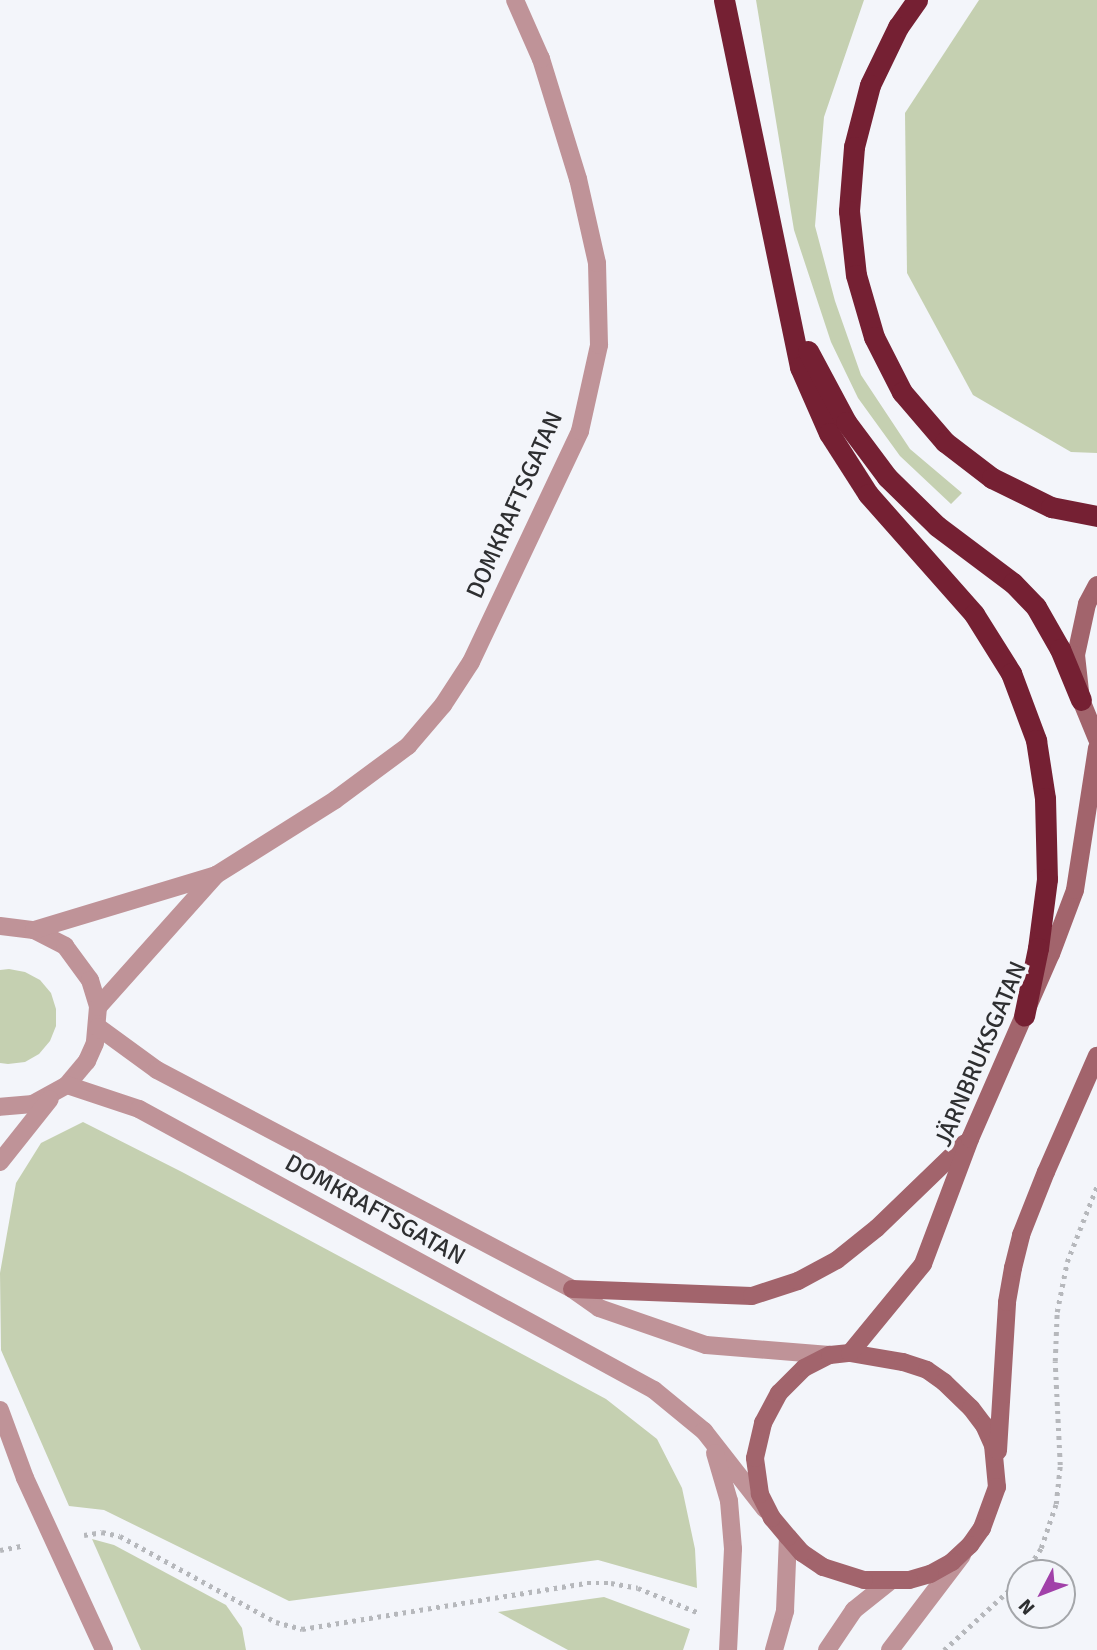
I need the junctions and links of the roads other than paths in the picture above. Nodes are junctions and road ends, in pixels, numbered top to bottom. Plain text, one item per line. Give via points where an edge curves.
1 (515, 0) edge
2 (724, 0) edge
3 (917, 0) edge
4 (787, 297) junction
5 (1097, 516) edge
6 (1097, 585) edge
7 (1081, 700) junction
8 (1097, 739) edge
9 (1097, 748) edge
10 (216, 875) junction
11 (0, 926) edge
12 (34, 930) junction
13 (98, 1007) junction
14 (1024, 1016) junction
15 (98, 1027) junction
16 (1097, 1056) edge
17 (67, 1085) junction
18 (51, 1097) junction
19 (0, 1107) edge
20 (970, 1139) junction
21 (0, 1162) edge
22 (572, 1289) junction
23 (850, 1353) junction
24 (830, 1354) junction
25 (0, 1410) edge
26 (704, 1431) junction
27 (997, 1465) junction
28 (772, 1518) junction
29 (788, 1537) junction
30 (970, 1545) junction
31 (889, 1582) junction
32 (104, 1650) edge
33 (728, 1650) edge
34 (774, 1650) edge
35 (827, 1650) edge
36 (890, 1650) edge

1 - 10 street, DOMKRAFTSGATAN via 541,59 575,167 597,263 599,345 580,431 471,662 443,705 408,746 335,800
2 - 4 highway
3 - 5 highway via 898,27 870,85 854,147 849,211 856,275 874,337 902,392 945,442 992,478 1051,507
4 - 7 highway via 813,362 846,422 887,477 937,526 1013,583 1036,607
4 - 14 highway via 800,367 829,433 868,494 974,614 1011,673 1036,740 1045,798 1047,879
6 - 7 street via 1087,604 1076,655
7 - 8 street
9 - 14 street, JÄRNBRUKSGATAN via 1074,890
10 - 12 street, DOMKRAFTSGATAN
10 - 13 street, DOMKRAFTSGATAN
11 - 12 street
12 - 13 street via 65,946 82,965
13 - 15 street
14 - 20 street, JÄRNBRUKSGATAN
15 - 17 street via 87,1061
15 - 22 street, DOMKRAFTSGATAN via 157,1070
16 - 27 street via 1046,1172 1016,1257 1007,1302
17 - 18 street
17 - 26 street, DOMKRAFTSGATAN via 139,1110 654,1390
18 - 19 street
18 - 21 street
20 - 22 street via 877,1228 837,1260 798,1281 752,1296
20 - 23 street, JÄRNBRUKSGATAN via 923,1264
22 - 24 street, DOMKRAFTSGATAN via 599,1308 706,1345
23 - 24 street
23 - 27 street via 903,1362 944,1382 984,1425
24 - 28 street via 804,1368 779,1393 763,1423 755,1458 760,1494
25 - 32 street via 25,1478
26 - 28 street
26 - 33 street via 720,1462 729,1501 733,1549
27 - 30 street via 991,1509
28 - 29 street
29 - 31 street via 823,1567 864,1580
29 - 34 street via 785,1611
30 - 31 street via 930,1574
30 - 36 street
31 - 35 street via 855,1610

